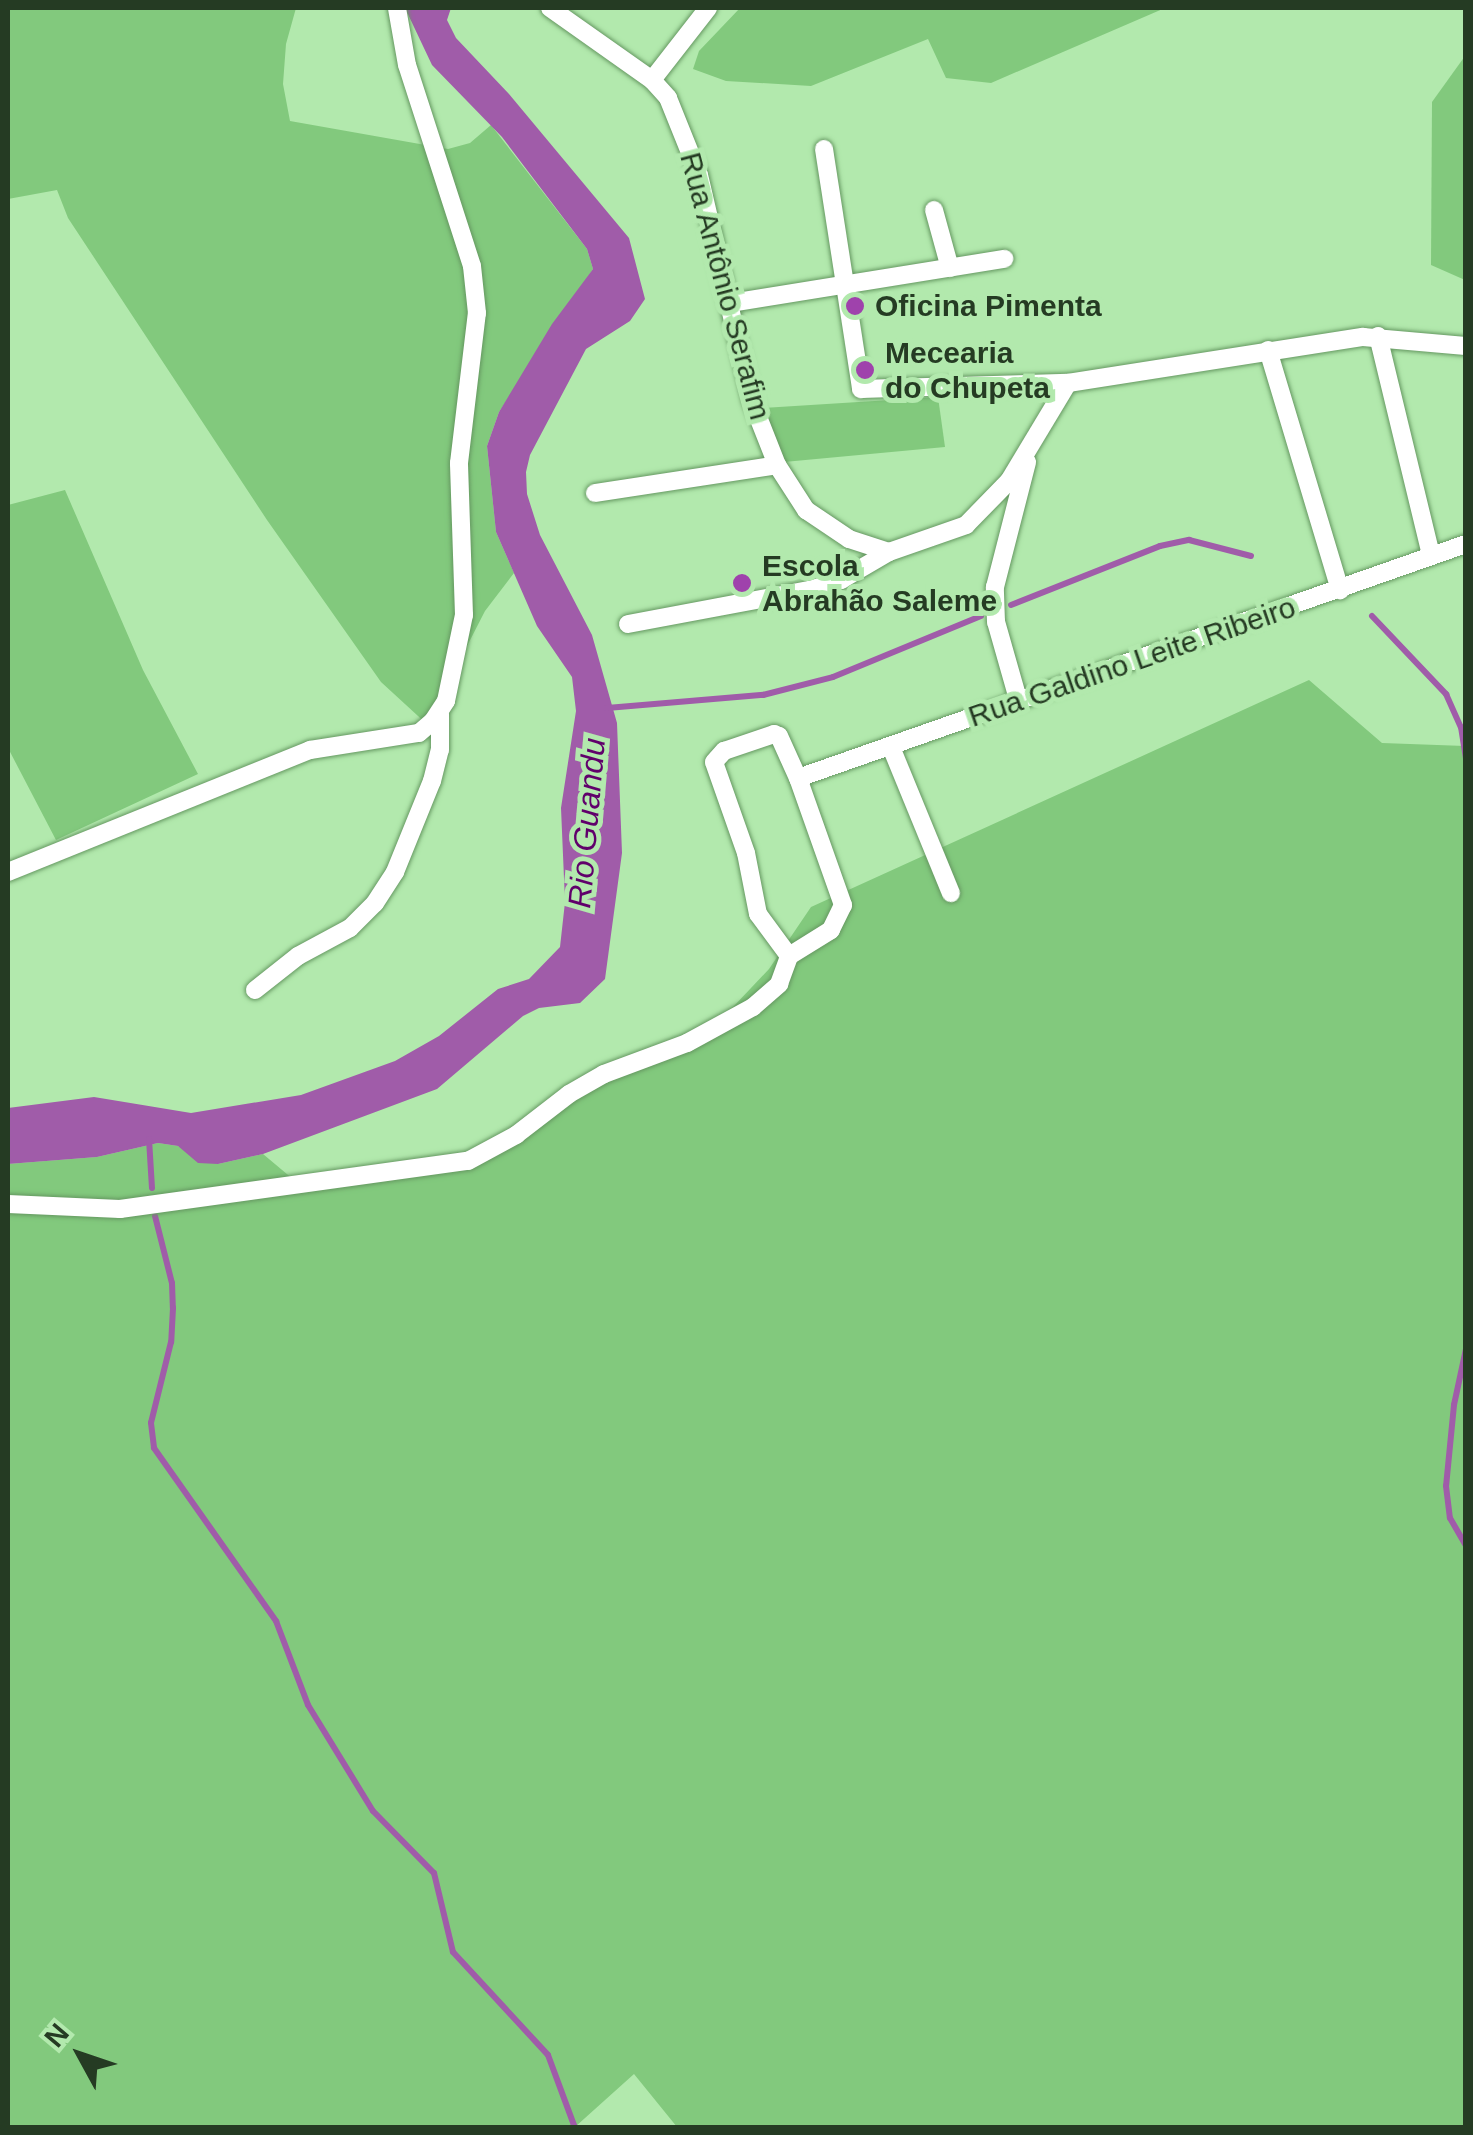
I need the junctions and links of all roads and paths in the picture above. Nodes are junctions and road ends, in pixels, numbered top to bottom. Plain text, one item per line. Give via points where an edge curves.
1 (397, 8) edge
2 (708, 8) edge
3 (554, 11) edge
4 (652, 80) junction
5 (824, 149) dead end
6 (934, 210) dead end
7 (1004, 258) dead end
8 (950, 268) junction
9 (844, 284) junction
10 (731, 304) junction
11 (1378, 336) junction
12 (1466, 346) edge
13 (1268, 350) junction
14 (1068, 382) junction
15 (1031, 447) junction
16 (777, 465) junction
17 (595, 493) dead end
18 (1466, 544) edge
19 (889, 552) junction
20 (1431, 555) junction
21 (1340, 590) junction
22 (628, 624) dead end
23 (1018, 699) junction
24 (440, 714) junction
25 (891, 747) junction
26 (798, 778) junction
27 (8, 872) edge
28 (950, 893) dead end
29 (790, 956) junction
30 (255, 990) dead end
31 (8, 1204) edge

1 - 24 street via 407,65 472,266 477,312 458,462 464,615
2 - 4 street
3 - 4 street, Rua Antônio Serafim
4 - 10 street, Rua Antônio Serafim via 668,98 699,175
5 - 9 street
6 - 8 street
7 - 8 street
8 - 9 street
9 - 10 street
9 - 14 street via 861,390
10 - 16 street, Rua Antônio Serafim via 751,400
11 - 12 street
11 - 13 street
11 - 20 street
13 - 14 street
13 - 21 street
14 - 15 street
15 - 19 street via 966,526
15 - 23 street via 995,587 996,622
16 - 17 street
16 - 19 street, Rua Antônio Serafim via 818,522
18 - 20 street, Rua Galdino Leite Ribeiro
19 - 22 street via 810,590
20 - 21 street, Rua Galdino Leite Ribeiro
21 - 23 street, Rua Galdino Leite Ribeiro
23 - 25 street, Rua Galdino Leite Ribeiro
24 - 27 street via 419,733 310,750
24 - 30 street via 432,782 375,904
25 - 26 street, Rua Galdino Leite Ribeiro
25 - 28 street
26 - 29 street via 843,906 831,930
26 - 29 street via 775,734 715,760 758,914
29 - 31 street via 768,996 706,1034 590,1082 516,1136 468,1161 120,1208

